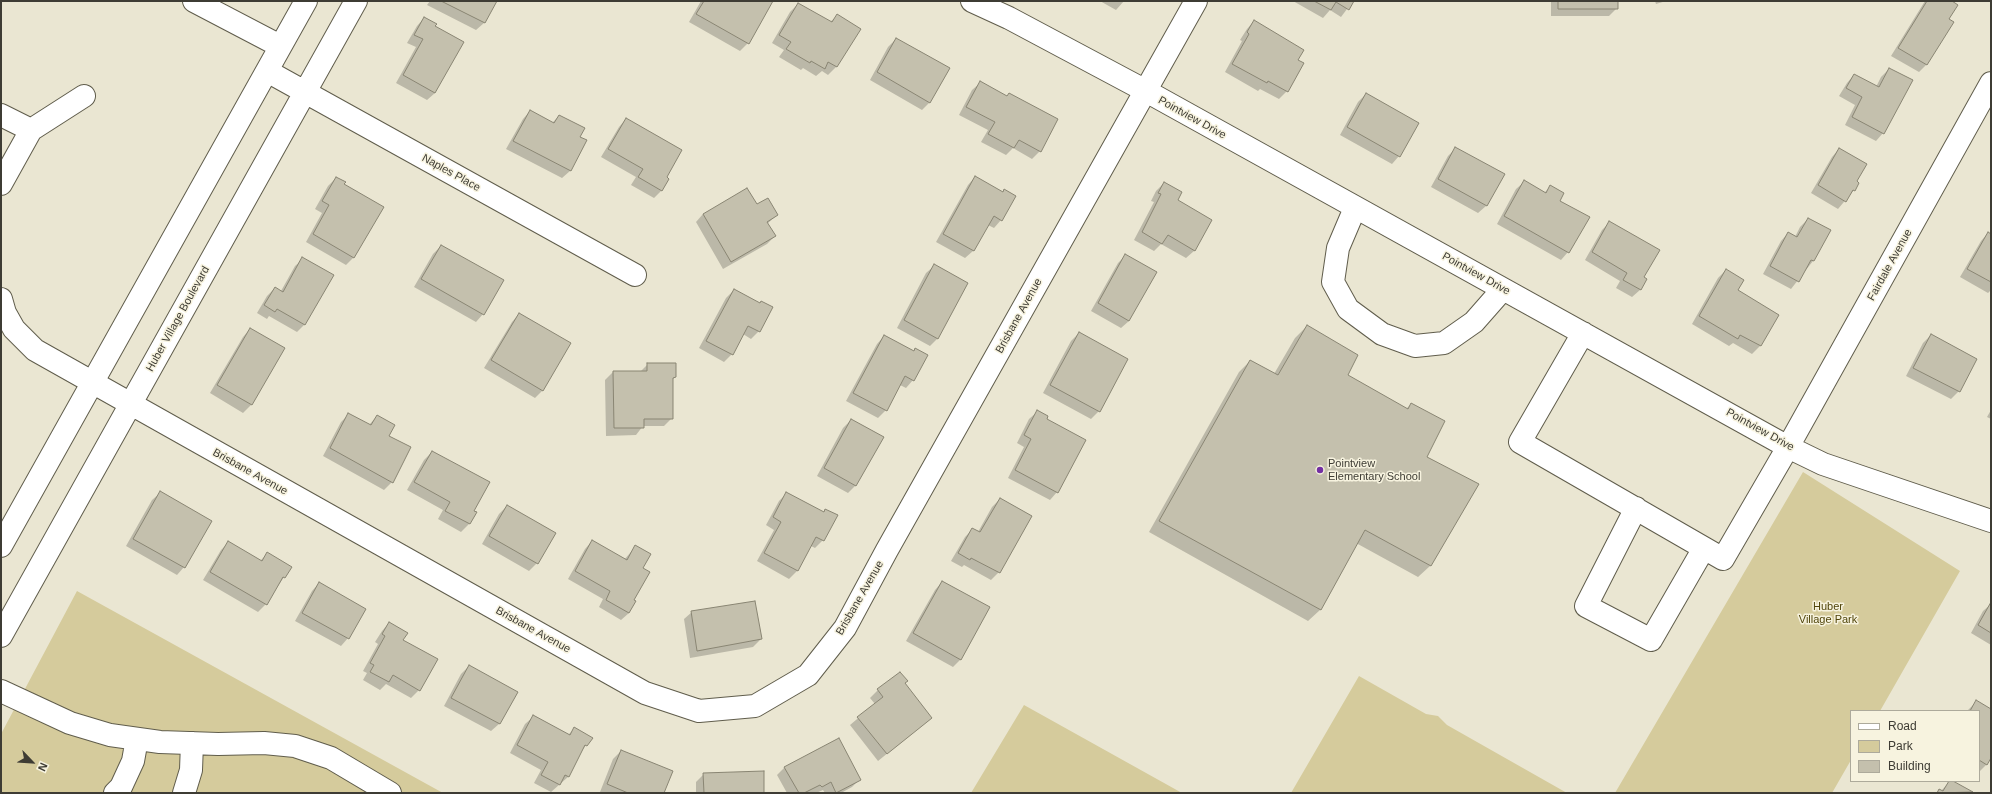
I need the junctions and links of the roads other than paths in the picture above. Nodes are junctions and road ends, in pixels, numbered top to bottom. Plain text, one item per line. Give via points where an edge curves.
1 (194, 1) edge
2 (306, 1) edge
3 (356, 1) edge
4 (972, 1) edge
5 (1196, 1) edge
6 (280, 46) junction
7 (266, 71) junction
8 (1991, 83) edge
9 (1146, 91) junction
10 (304, 92) junction
11 (84, 96) dead end
12 (1, 115) edge
13 (30, 130) junction
14 (1, 184) edge
15 (1355, 208) junction
16 (635, 275) dead end
17 (1503, 289) junction
18 (1, 299) edge
19 (1583, 333) junction
20 (92, 384) junction
21 (130, 405) junction
22 (1788, 446) junction
23 (1636, 508) junction
24 (1991, 522) edge
25 (1, 546) edge
26 (1704, 548) junction
27 (1, 636) edge
28 (1, 691) edge
29 (137, 739) junction
30 (192, 743) junction
31 (115, 793) edge
32 (184, 793) edge
33 (390, 793) edge

1 - 6 street
2 - 6 street
3 - 10 street, Huber Village Boulevard
4 - 9 street, Pointview Drive
5 - 9 street, Brisbane Avenue
6 - 7 street
7 - 10 street, Naples Place
7 - 20 street
8 - 22 street, Fairdale Avenue
9 - 15 street, Pointview Drive
9 - 21 street, Brisbane Avenue via 845,628 808,675 755,706 699,711 645,693
10 - 16 street, Naples Place
10 - 21 street, Huber Village Boulevard
11 - 13 street
12 - 13 street
13 - 14 street
15 - 17 street, Pointview Drive
15 - 17 street via 1338,248 1333,282 1348,309 1382,334 1415,346 1444,344 1474,322
17 - 19 street, Pointview Drive
18 - 20 street, Brisbane Avenue via 5,313 25,342
19 - 22 street, Pointview Drive
19 - 23 street via 1520,442
20 - 21 street, Brisbane Avenue
20 - 25 street
21 - 27 street, Huber Village Boulevard
22 - 24 street, Pointview Drive via 1823,464
22 - 26 street, Fairdale Avenue via 1724,559
23 - 26 street
23 - 26 street via 1586,606 1651,640
28 - 29 street via 70,723 110,735
29 - 30 street
29 - 31 street via 133,761 121,787
30 - 32 street via 191,770
30 - 33 street via 264,743 295,746 330,758

